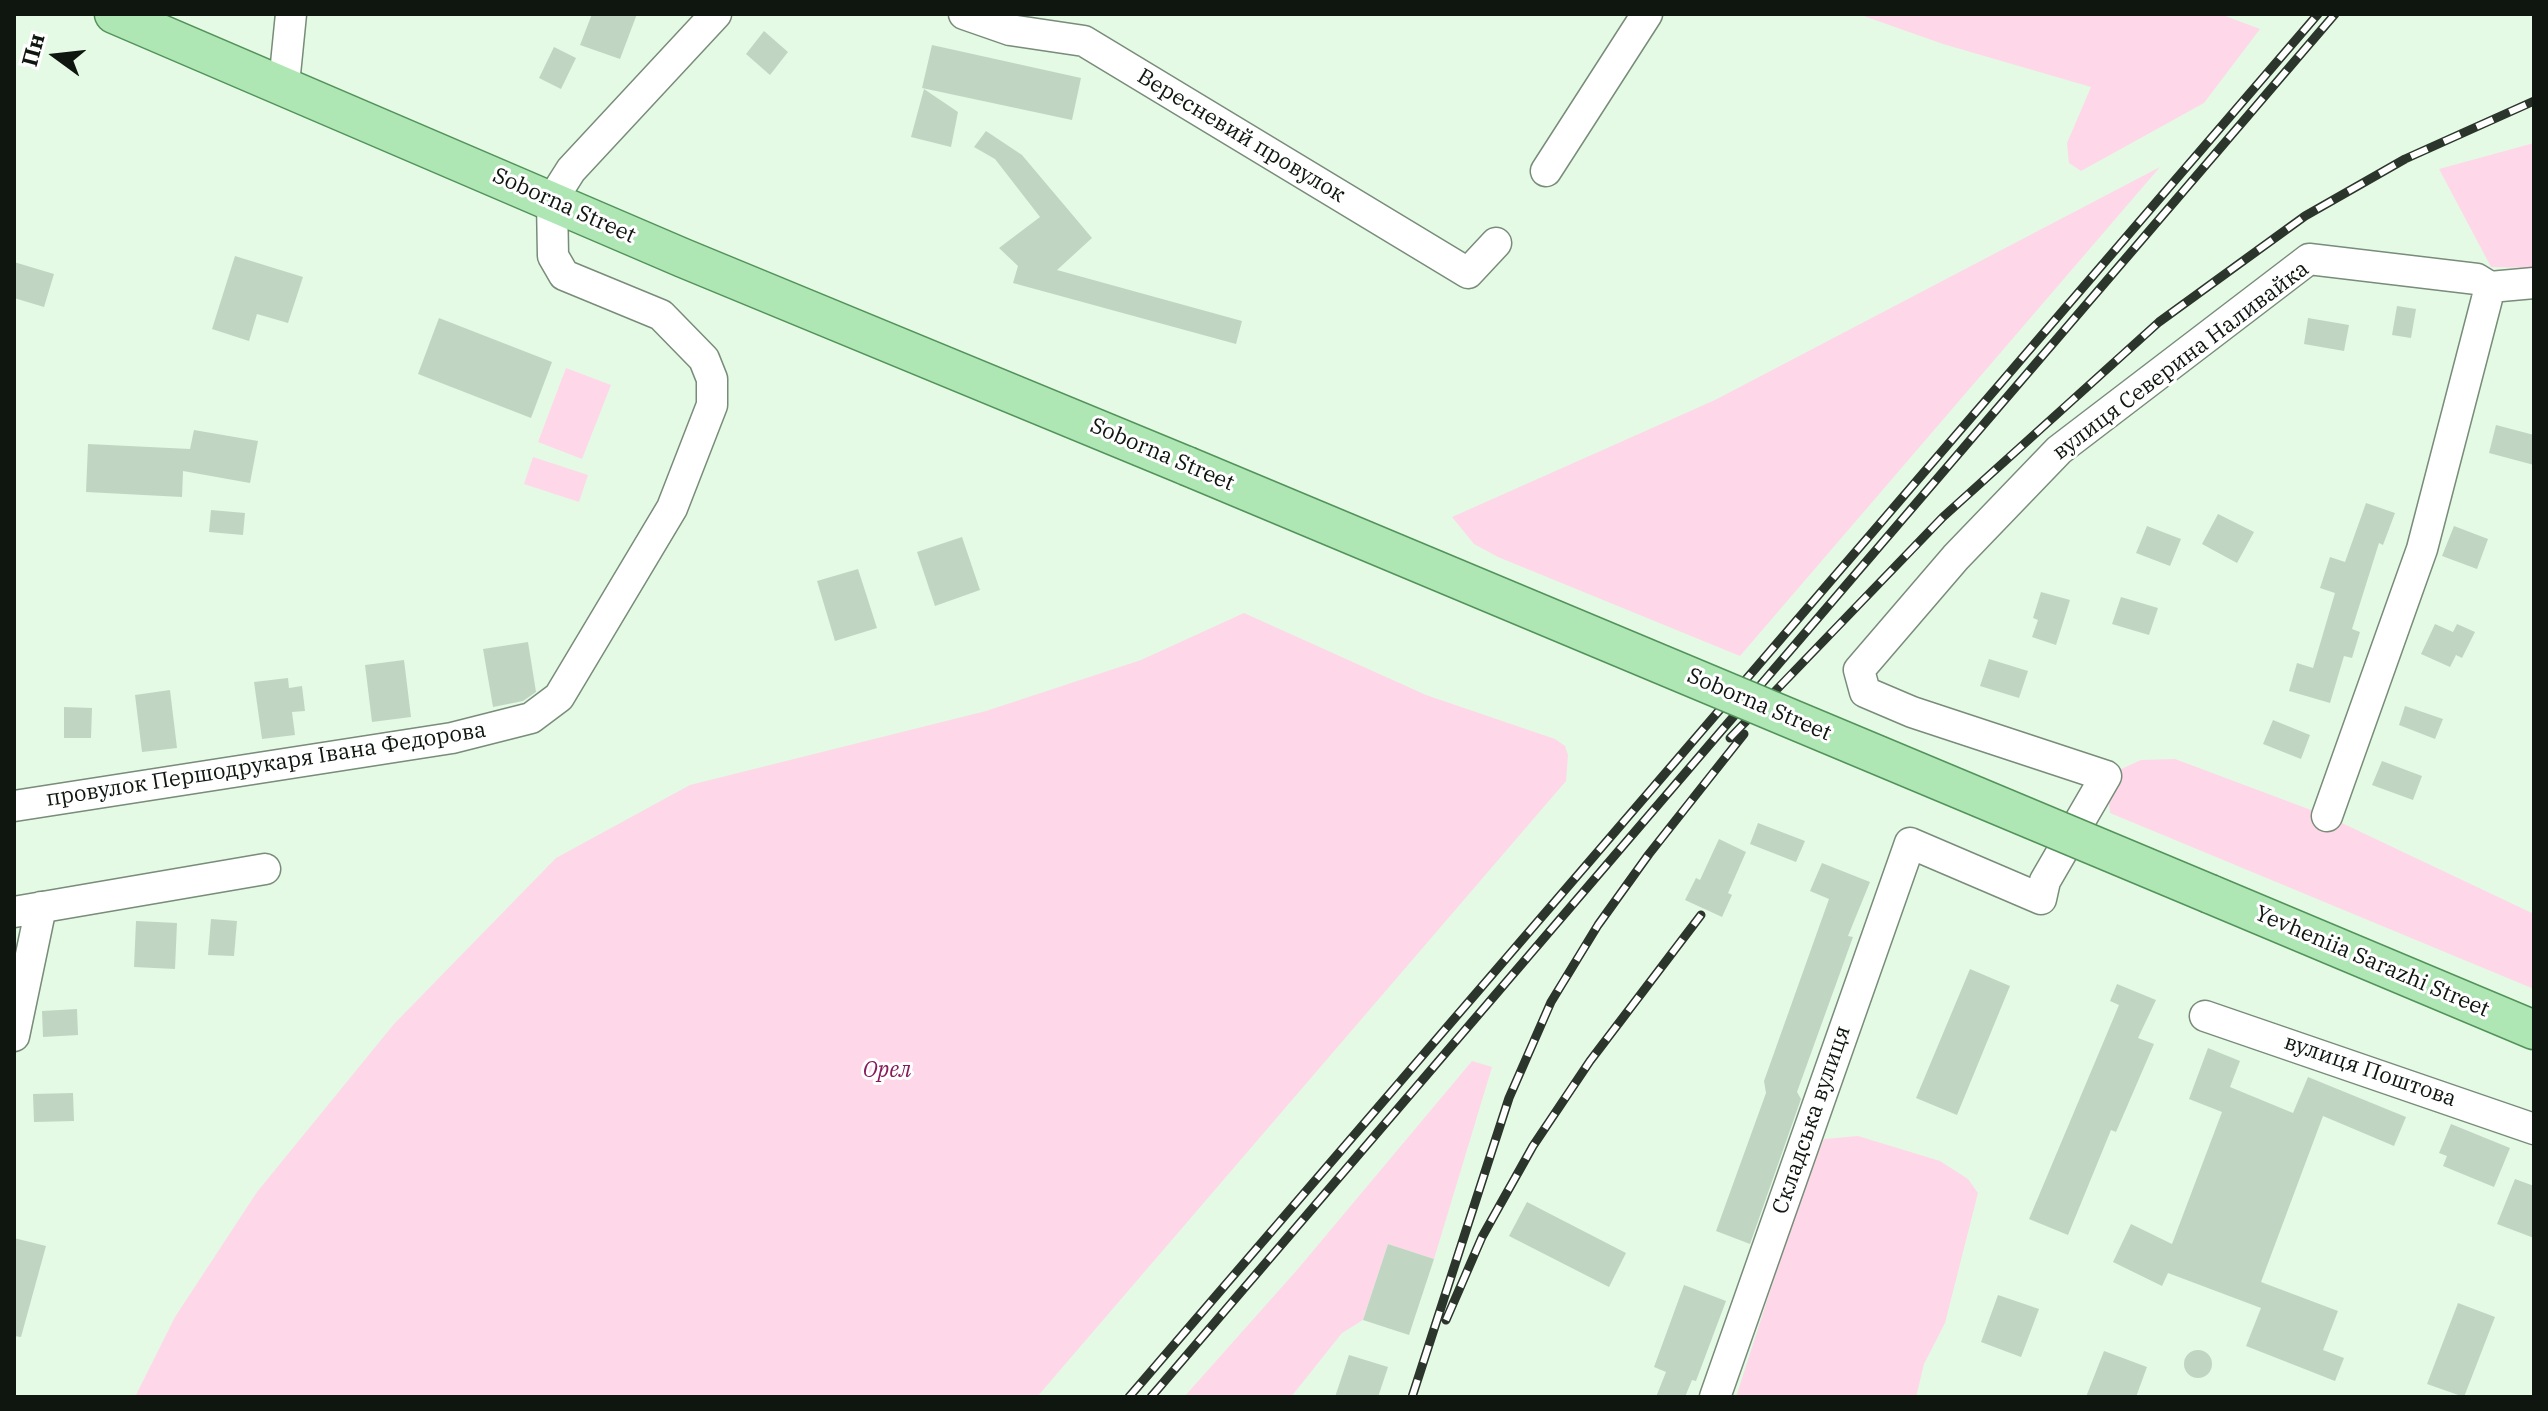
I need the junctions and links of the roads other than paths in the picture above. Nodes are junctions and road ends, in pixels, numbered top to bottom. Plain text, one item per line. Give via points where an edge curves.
1 (114, 14) edge
2 (291, 14) edge
3 (716, 14) edge
4 (964, 14) edge
5 (1647, 14) edge
6 (284, 84) junction
7 (1546, 171) dead end
8 (552, 200) junction
9 (1496, 243) dead end
10 (2534, 283) edge
11 (2490, 287) junction
12 (14, 806) edge
13 (2327, 816) dead end
14 (1910, 843) joint
15 (265, 869) dead end
16 (2210, 894) joint
17 (28, 910) edge
18 (2205, 1016) dead end
19 (2534, 1030) edge
20 (14, 1036) edge
21 (2534, 1129) edge
22 (1715, 1397) edge

1 - 6 main road, Soborna Street
2 - 6 street
3 - 8 street via 571,170
4 - 9 street, Вересневий провулок via 1010,30 1084,41 1468,273
5 - 7 street
6 - 8 main road, Soborna Street
8 - 12 street, провулок Першодрукаря Івана Федорова via 553,256 564,275 661,315 704,359 712,379 712,405 672,508 559,697 531,718 452,738
8 - 16 main road, Soborna Street, bridge
10 - 11 street, вулиця Северина Наливайка
11 - 13 street via 2422,549
11 - 14 street, вулиця Северина Наливайка via 2477,279 2309,259 2059,450 1956,557 1859,670 1865,692 2106,776 2045,881 2041,899
14 - 22 street, Складська вулиця
15 - 17 street
16 - 19 main road, Yevheniia Sarazhi Street
17 - 20 street
18 - 21 street, вулиця Поштова

